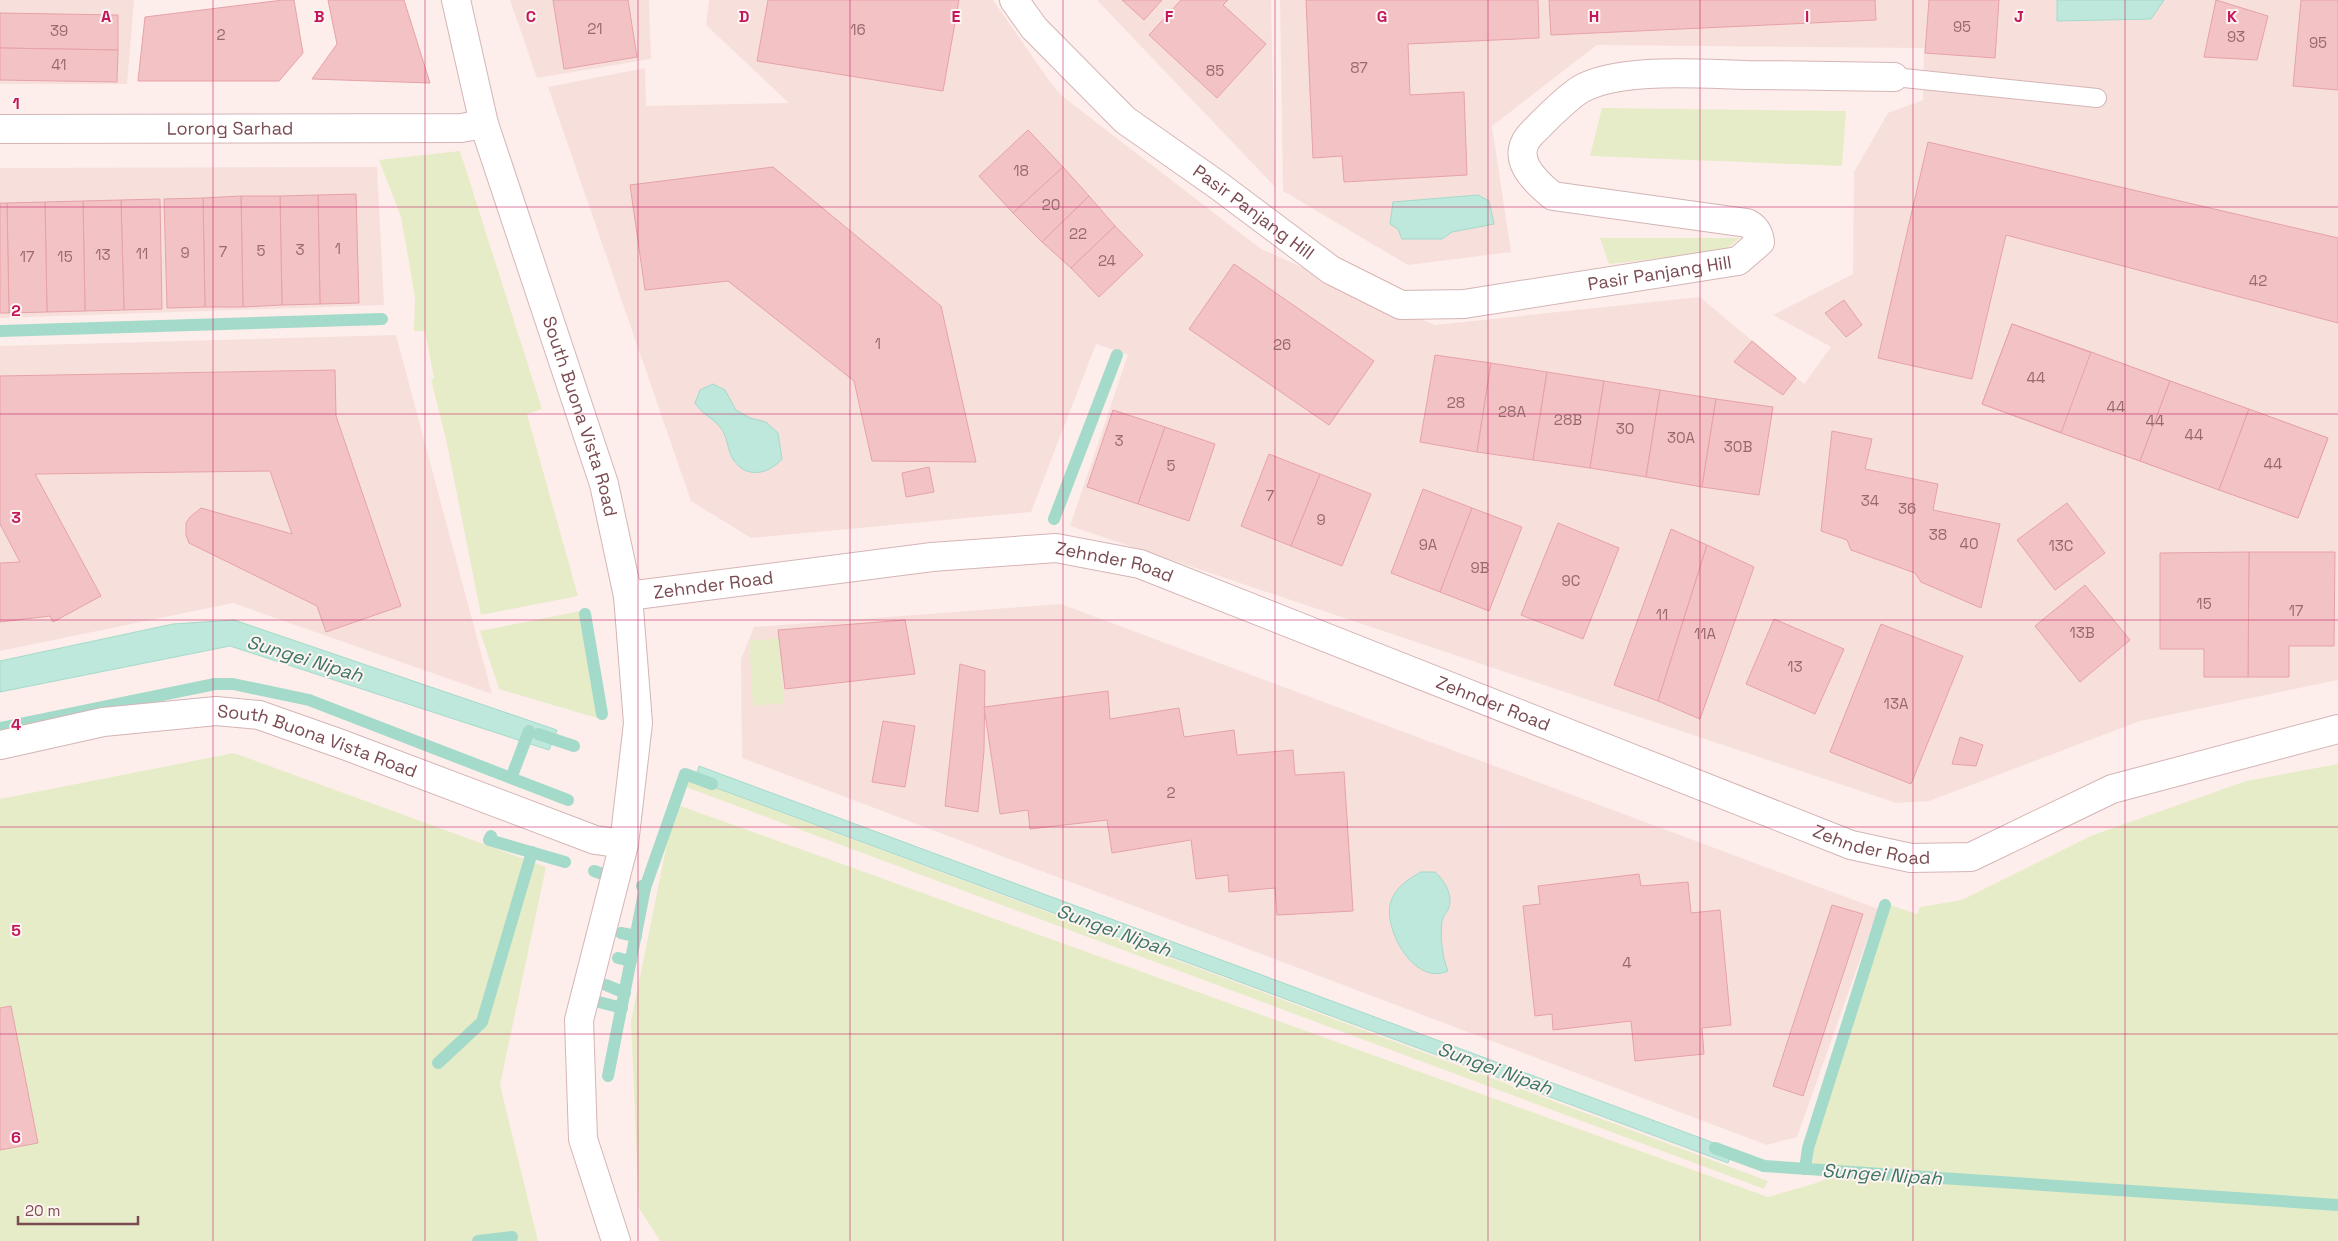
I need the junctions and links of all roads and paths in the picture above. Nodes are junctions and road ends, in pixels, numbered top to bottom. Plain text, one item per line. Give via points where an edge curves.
1 (456, 0) edge
2 (1014, 0) edge
3 (1894, 77) joint
4 (2098, 98) dead end
5 (472, 126) junction
6 (0, 129) edge
7 (628, 596) junction
8 (2338, 729) edge
9 (0, 745) edge
10 (624, 844) junction
11 (616, 1241) edge

1 - 5 street, South Buona Vista Road
2 - 3 street, Pasir Panjang Hill via 1034,28 1125,120 1331,270 1401,305 1464,304 1738,261 1760,242 1753,226 1747,223 1553,196 1534,181 1524,165 1523,150 1529,136 1581,89 1616,76
3 - 4 lane
5 - 6 street, Lorong Sarhad
5 - 7 street, South Buona Vista Road via 604,484
7 - 8 street, Zehnder Road via 932,557 1056,548 1140,564 1851,845 1911,858 1971,857 2112,789
7 - 10 street, South Buona Vista Road via 638,723
9 - 10 street, South Buona Vista Road via 103,722 216,711 259,715 595,840
10 - 11 street, South Buona Vista Road via 578,1020 583,1139

